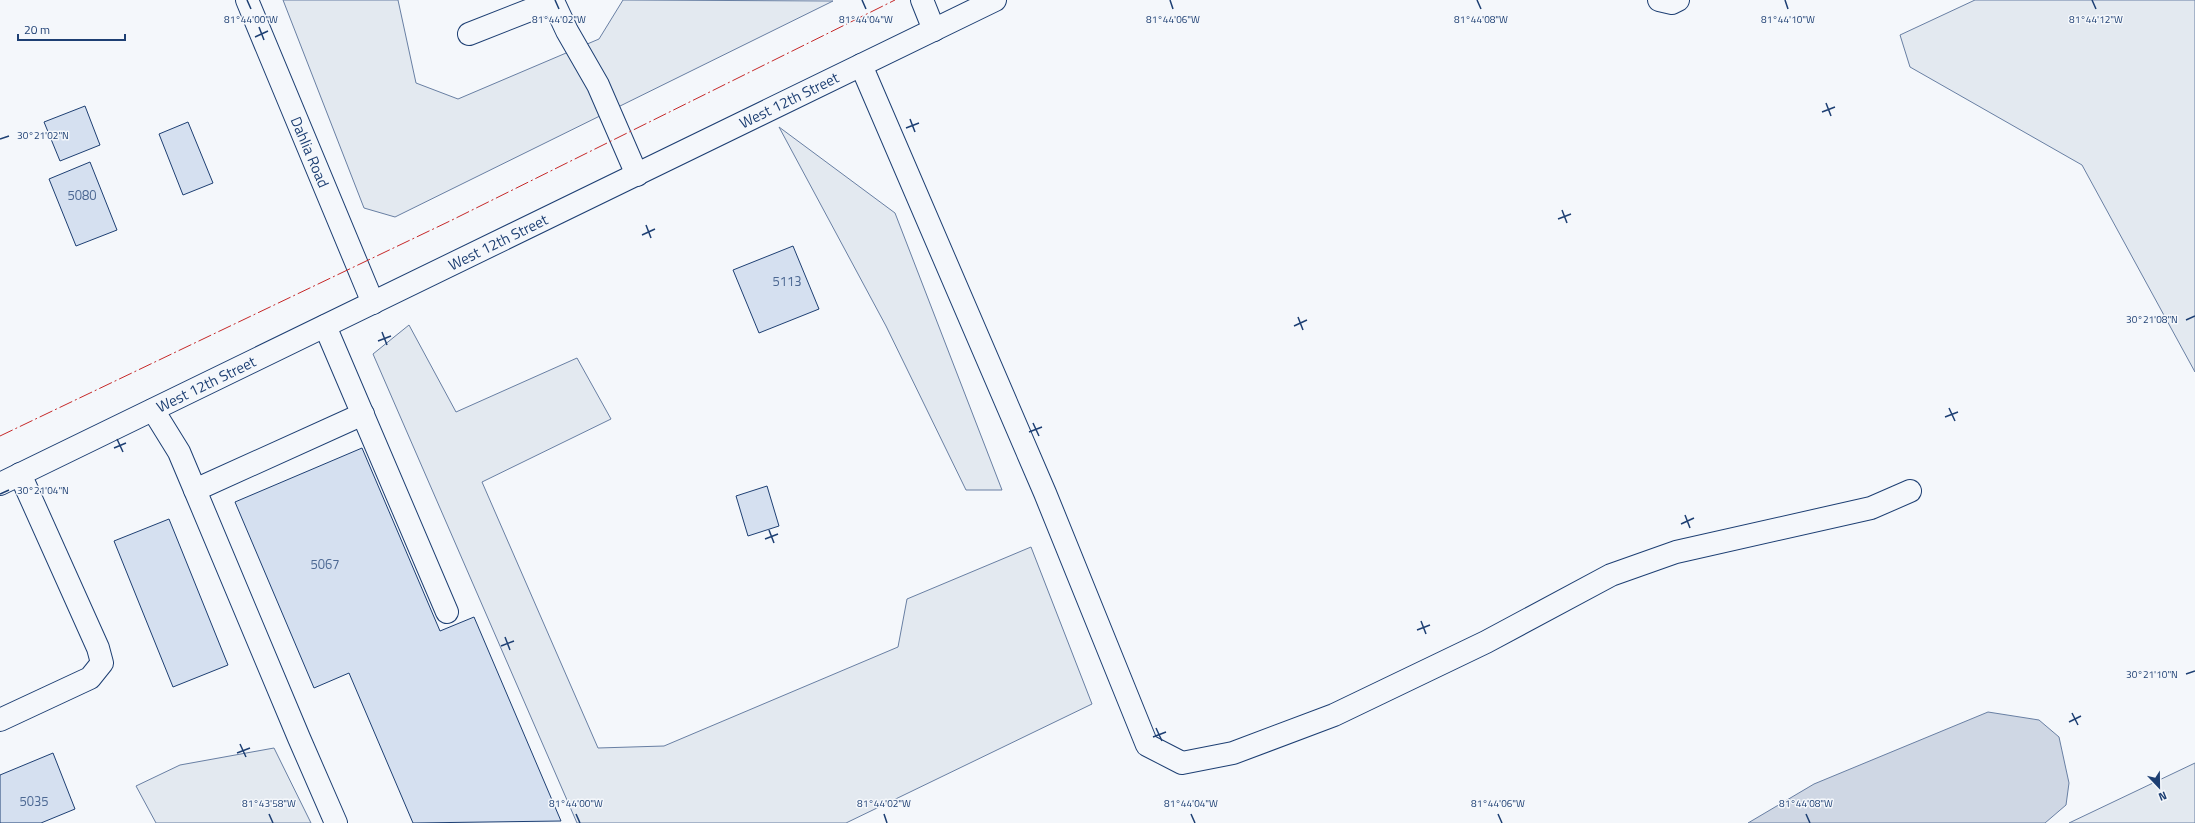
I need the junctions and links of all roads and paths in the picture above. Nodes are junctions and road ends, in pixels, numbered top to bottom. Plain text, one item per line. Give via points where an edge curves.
1 (247, 0) edge
2 (922, 0) edge
3 (995, 0) edge
4 (1659, 0) edge
5 (1678, 0) edge
6 (934, 30) junction
7 (469, 34) dead end
8 (861, 65) junction
9 (637, 175) junction
10 (372, 303) junction
11 (325, 326) junction
12 (153, 410) junction
13 (363, 414) junction
14 (20, 474) junction
15 (0, 484) edge
16 (196, 490) junction
17 (1910, 491) dead end
18 (447, 612) dead end
19 (0, 720) edge
20 (336, 823) edge

1 - 10 street, Dahlia Road
2 - 6 street
3 - 6 street, West 12th Street
4 - 5 street via 1672,3
6 - 8 street, West 12th Street
7 - 9 street via 553,1 598,85
8 - 9 street, West 12th Street
8 - 17 street via 1045,493 1148,745 1182,763 1233,753 1334,715 1486,642 1611,575 1676,552 1871,508
9 - 10 street, West 12th Street
10 - 11 street, West 12th Street
11 - 12 street, West 12th Street
11 - 13 street
12 - 14 street, West 12th Street
12 - 16 street via 179,452
13 - 16 street
13 - 18 street
14 - 15 street, West 12th Street
14 - 19 street via 98,648 102,663 90,678
16 - 20 street

